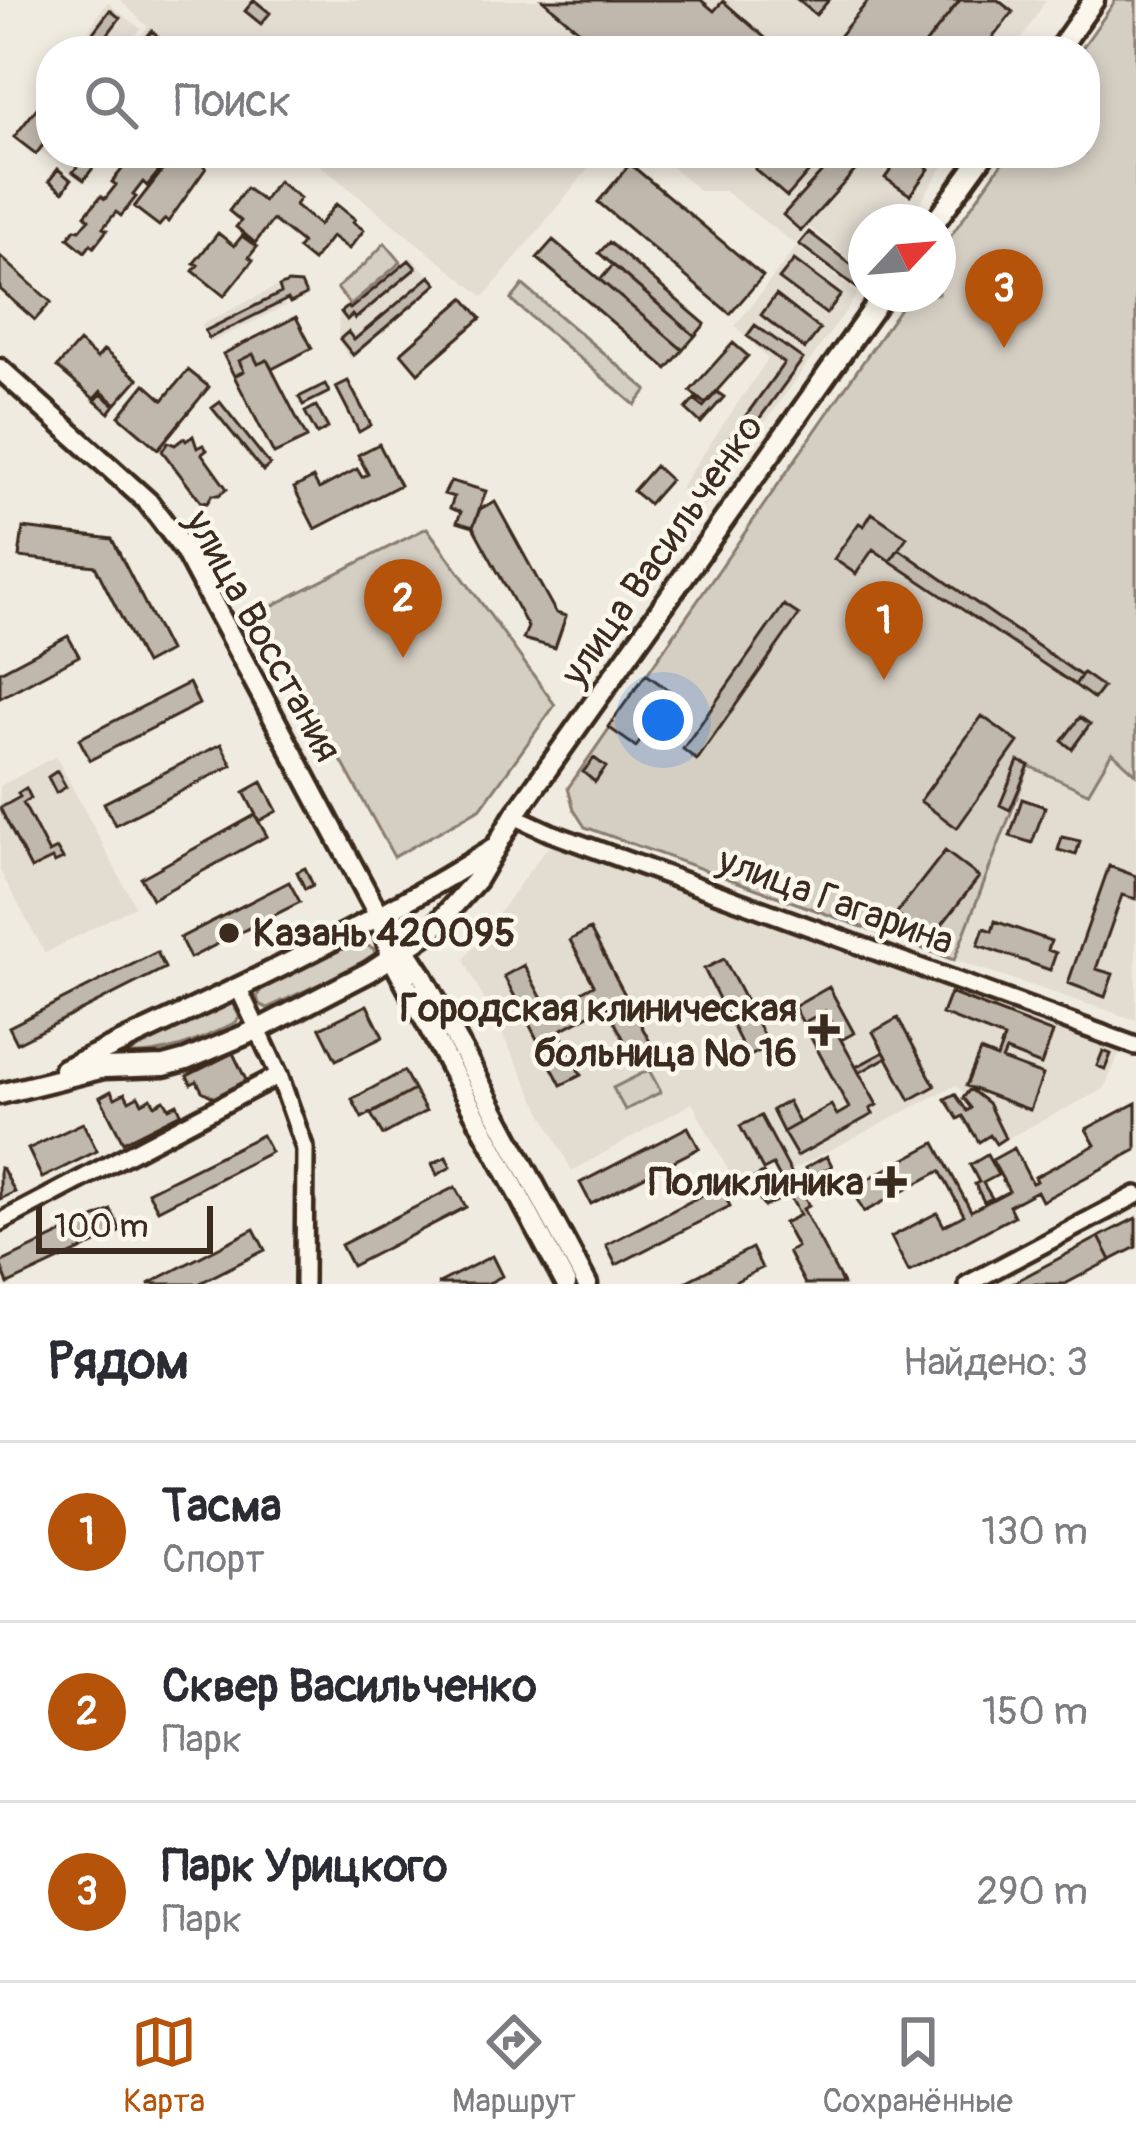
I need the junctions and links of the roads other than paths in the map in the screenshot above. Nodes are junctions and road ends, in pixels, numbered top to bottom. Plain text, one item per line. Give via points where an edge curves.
1 (1094, 0) edge
2 (1069, 36) edge
3 (974, 168) edge
4 (948, 204) edge
5 (871, 312) edge
6 (0, 369) edge
7 (514, 816) junction
8 (497, 847) junction
9 (379, 916) junction
10 (399, 953) junction
11 (238, 987) junction
12 (259, 1029) junction
13 (1136, 1046) edge
14 (279, 1075) junction
15 (0, 1093) edge
16 (1136, 1195) edge
17 (0, 1222) edge
18 (304, 1284) edge
19 (566, 1284) edge
20 (586, 1284) edge
21 (968, 1284) edge

1 - 2 main road
3 - 4 main road
5 - 7 main road, улица Васильченко
6 - 9 main road, улица Восстания via 148,502 185,551
7 - 8 main road, улица Васильченко
7 - 13 street, улица Гагарина
8 - 9 main road, улица Васильченко
8 - 10 main road, улица Васильченко via 431,931
9 - 10 main road, улица Восстания
9 - 11 main road, улица Васильченко
10 - 12 main road, улица Васильченко
10 - 19 main road, улица Восстания
10 - 20 main road, улица Восстания
11 - 12 street
11 - 15 main road, улица Васильченко
12 - 14 street
12 - 15 main road, улица Васильченко via 164,1066 104,1068
14 - 17 street
14 - 18 street via 305,1149
16 - 21 street

